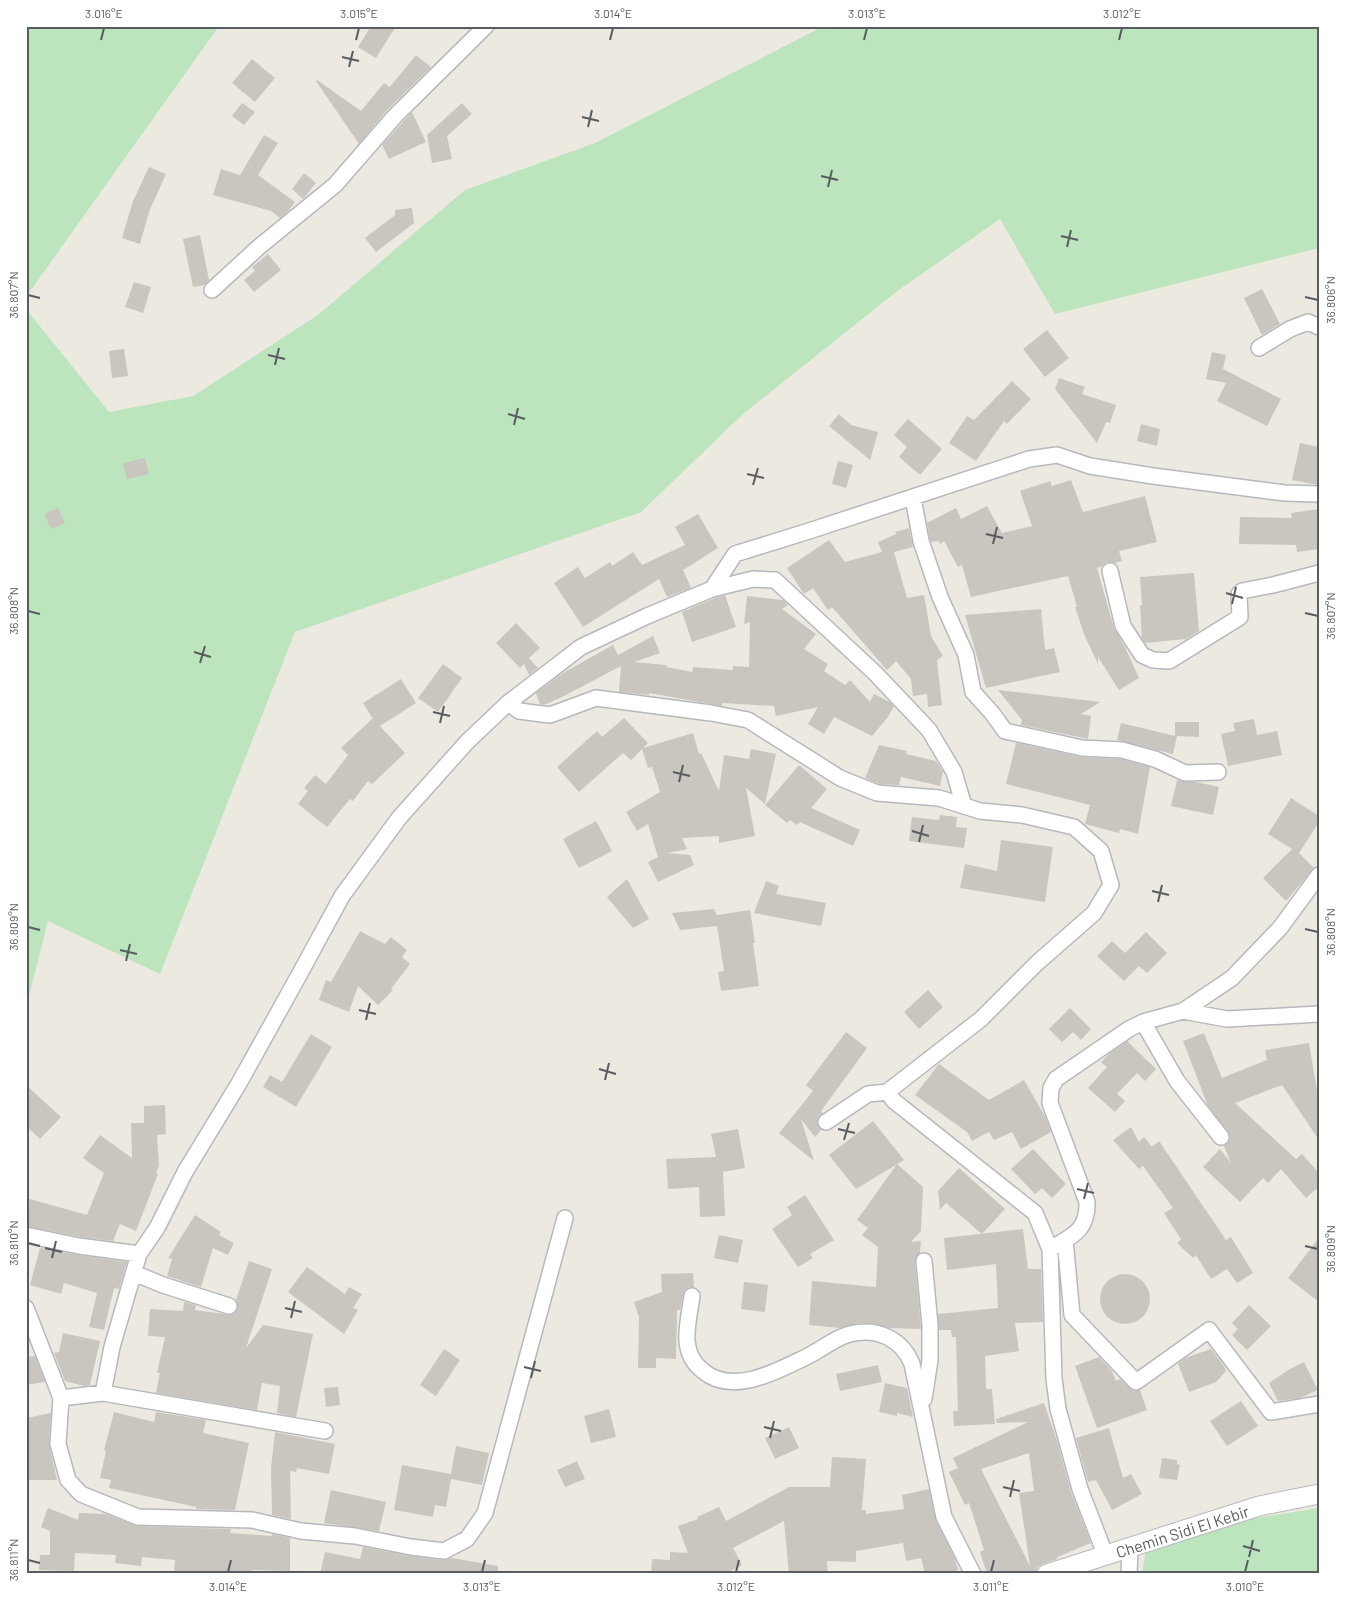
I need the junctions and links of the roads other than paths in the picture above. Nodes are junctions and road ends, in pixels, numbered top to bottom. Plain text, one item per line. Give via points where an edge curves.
1 (486, 26) edge
2 (212, 290) dead end
3 (1319, 327) edge
4 (1258, 348) dead end
5 (1319, 494) edge
6 (913, 498) junction
7 (1110, 572) dead end
8 (1319, 573) edge
9 (712, 589) junction
10 (508, 703) junction
11 (1218, 772) dead end
12 (964, 806) junction
13 (1319, 875) edge
14 (1183, 1010) junction
15 (1319, 1014) edge
16 (1144, 1022) junction
17 (887, 1092) junction
18 (826, 1122) dead end
19 (1221, 1137) dead end
20 (565, 1218) dead end
21 (26, 1235) edge
22 (1065, 1240) junction
23 (1050, 1248) junction
24 (140, 1254) junction
25 (924, 1261) dead end
26 (134, 1273) junction
27 (692, 1296) dead end
28 (230, 1306) dead end
29 (26, 1308) edge
30 (103, 1393) junction
31 (61, 1398) junction
32 (1319, 1404) edge
33 (922, 1409) junction
34 (325, 1431) dead end
35 (1319, 1494) edge
36 (1130, 1546) junction
37 (1105, 1554) junction
38 (973, 1574) edge
39 (1047, 1574) edge
40 (1128, 1574) edge

1 - 2 street via 396,116 335,185
3 - 4 street via 1308,322
5 - 6 street via 1285,493 1153,476 1090,466 1057,455 1029,459
6 - 9 street via 735,554
6 - 11 street via 921,540 940,597 966,655 973,692 1005,730 1082,748 1122,750 1185,772
7 - 8 street via 1123,626 1142,655 1169,661 1240,617 1239,594 1242,591
9 - 10 street via 581,647
9 - 12 street via 753,579 775,580 875,673 929,730 954,772
10 - 12 street via 519,711 550,715 596,698 748,720 840,778 877,793 939,798
10 - 24 street via 467,742 399,818 342,896
12 - 17 street via 1074,827 1101,851 1111,885 1094,913 1037,963 981,1019
13 - 14 street via 1280,928 1232,978
14 - 15 street via 1227,1019
14 - 16 street
16 - 19 street via 1177,1081
16 - 22 street via 1128,1029 1056,1079 1050,1088 1050,1103 1087,1202 1083,1225
17 - 18 street via 868,1094
17 - 23 street via 894,1101 1035,1213
20 - 31 street via 485,1513 467,1539 444,1551 355,1536 301,1531 252,1520 138,1517 81,1494 68,1480 58,1444
21 - 24 street
22 - 23 street
22 - 32 street via 1072,1315 1136,1382 1209,1330 1271,1412
23 - 37 street via 1054,1379 1058,1409 1080,1489
24 - 26 street
25 - 33 street via 930,1360
26 - 28 street
26 - 30 street via 112,1347
27 - 33 street via 688,1350 698,1368 715,1378 742,1381 756,1378 840,1338 862,1332 874,1333 895,1340 908,1355
29 - 31 street
30 - 31 street
30 - 34 street
33 - 38 street via 944,1517
35 - 36 street, Chemin Sidi El Kebir via 1259,1506
36 - 37 street, Chemin Sidi El Kebir
36 - 40 street
37 - 39 street, Chemin Sidi El Kebir

